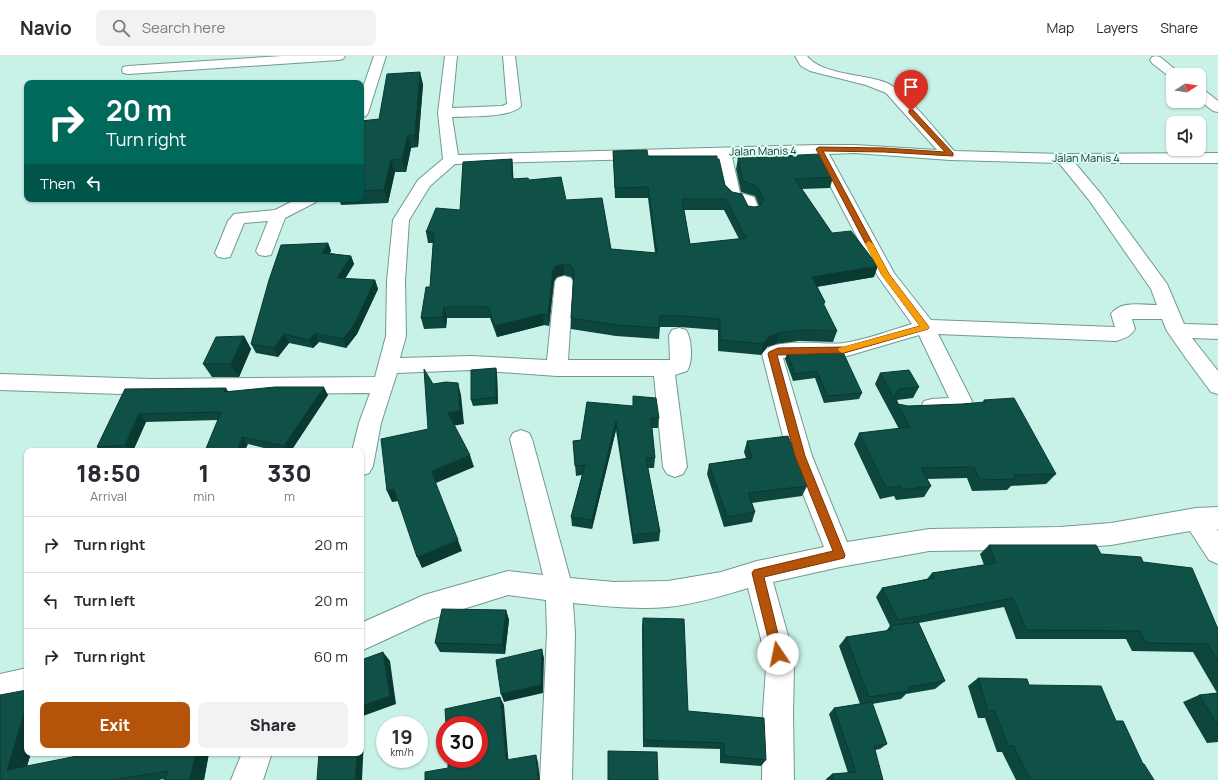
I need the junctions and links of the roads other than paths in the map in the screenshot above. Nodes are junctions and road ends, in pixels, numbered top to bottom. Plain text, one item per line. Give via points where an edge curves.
1 (339, 56) edge
2 (380, 56) edge
3 (451, 56) edge
4 (509, 56) edge
5 (801, 56) edge
6 (1156, 60) dead end
7 (1167, 68) edge
8 (128, 70) dead end
9 (365, 95) edge
10 (1206, 99) edge
11 (1218, 108) edge
12 (445, 113) junction
13 (819, 149) junction
14 (950, 155) junction
15 (1064, 158) junction
16 (1218, 158) edge
17 (451, 160) junction
18 (726, 160) junction
19 (304, 202) edge
20 (752, 211) edge
21 (278, 215) junction
22 (266, 251) dead end
23 (224, 253) dead end
24 (564, 282) dead end
25 (1168, 312) junction
26 (925, 327) junction
27 (1178, 331) junction
28 (1218, 332) edge
29 (679, 335) dead end
30 (557, 368) junction
31 (663, 368) junction
32 (386, 376) junction
33 (0, 382) edge
34 (1218, 386) edge
35 (917, 407) edge
36 (521, 439) dead end
37 (364, 448) edge
38 (674, 467) dead end
39 (1207, 518) edge
40 (1218, 552) edge
41 (840, 555) junction
42 (758, 573) junction
43 (559, 587) junction
44 (364, 636) edge
45 (24, 683) edge
46 (0, 689) edge
47 (256, 756) edge
48 (247, 780) edge
49 (556, 780) edge
50 (778, 780) edge

1 - 8 street
2 - 9 street
3 - 12 street
4 - 12 street via 514,106 504,110
5 - 14 street via 802,61 809,67 874,82 891,90
6 - 7 street
10 - 11 street
12 - 17 street
13 - 14 street, Jalan Manis 4
13 - 18 street, Jalan Manis 4
13 - 26 street via 886,275
14 - 15 street, Jalan Manis 4
15 - 16 street, Jalan Manis 4
15 - 25 street via 1160,288
17 - 18 street, Jalan Manis 4
17 - 32 street via 424,184 401,220 396,281 396,336
18 - 20 street via 732,195 748,200
19 - 21 street
21 - 22 street
21 - 23 street via 240,218 236,221
24 - 30 street
25 - 26 street via 1123,312 1121,314 1125,329 1116,334
25 - 27 street
26 - 35 street via 961,402 955,406
26 - 41 street via 844,350 778,351 772,354 800,456
27 - 28 street
27 - 34 street
29 - 31 street via 680,366
30 - 31 street
30 - 32 street via 471,363
31 - 38 street via 667,385
32 - 33 street via 272,385 151,387
32 - 37 street
36 - 43 street
39 - 40 street
39 - 41 street via 1111,534 1060,538 929,540
41 - 42 street
42 - 43 street via 721,584 668,594 614,595
42 - 50 street via 780,668
43 - 44 street via 508,583 424,608
43 - 49 street via 561,633
45 - 46 street
47 - 48 street

